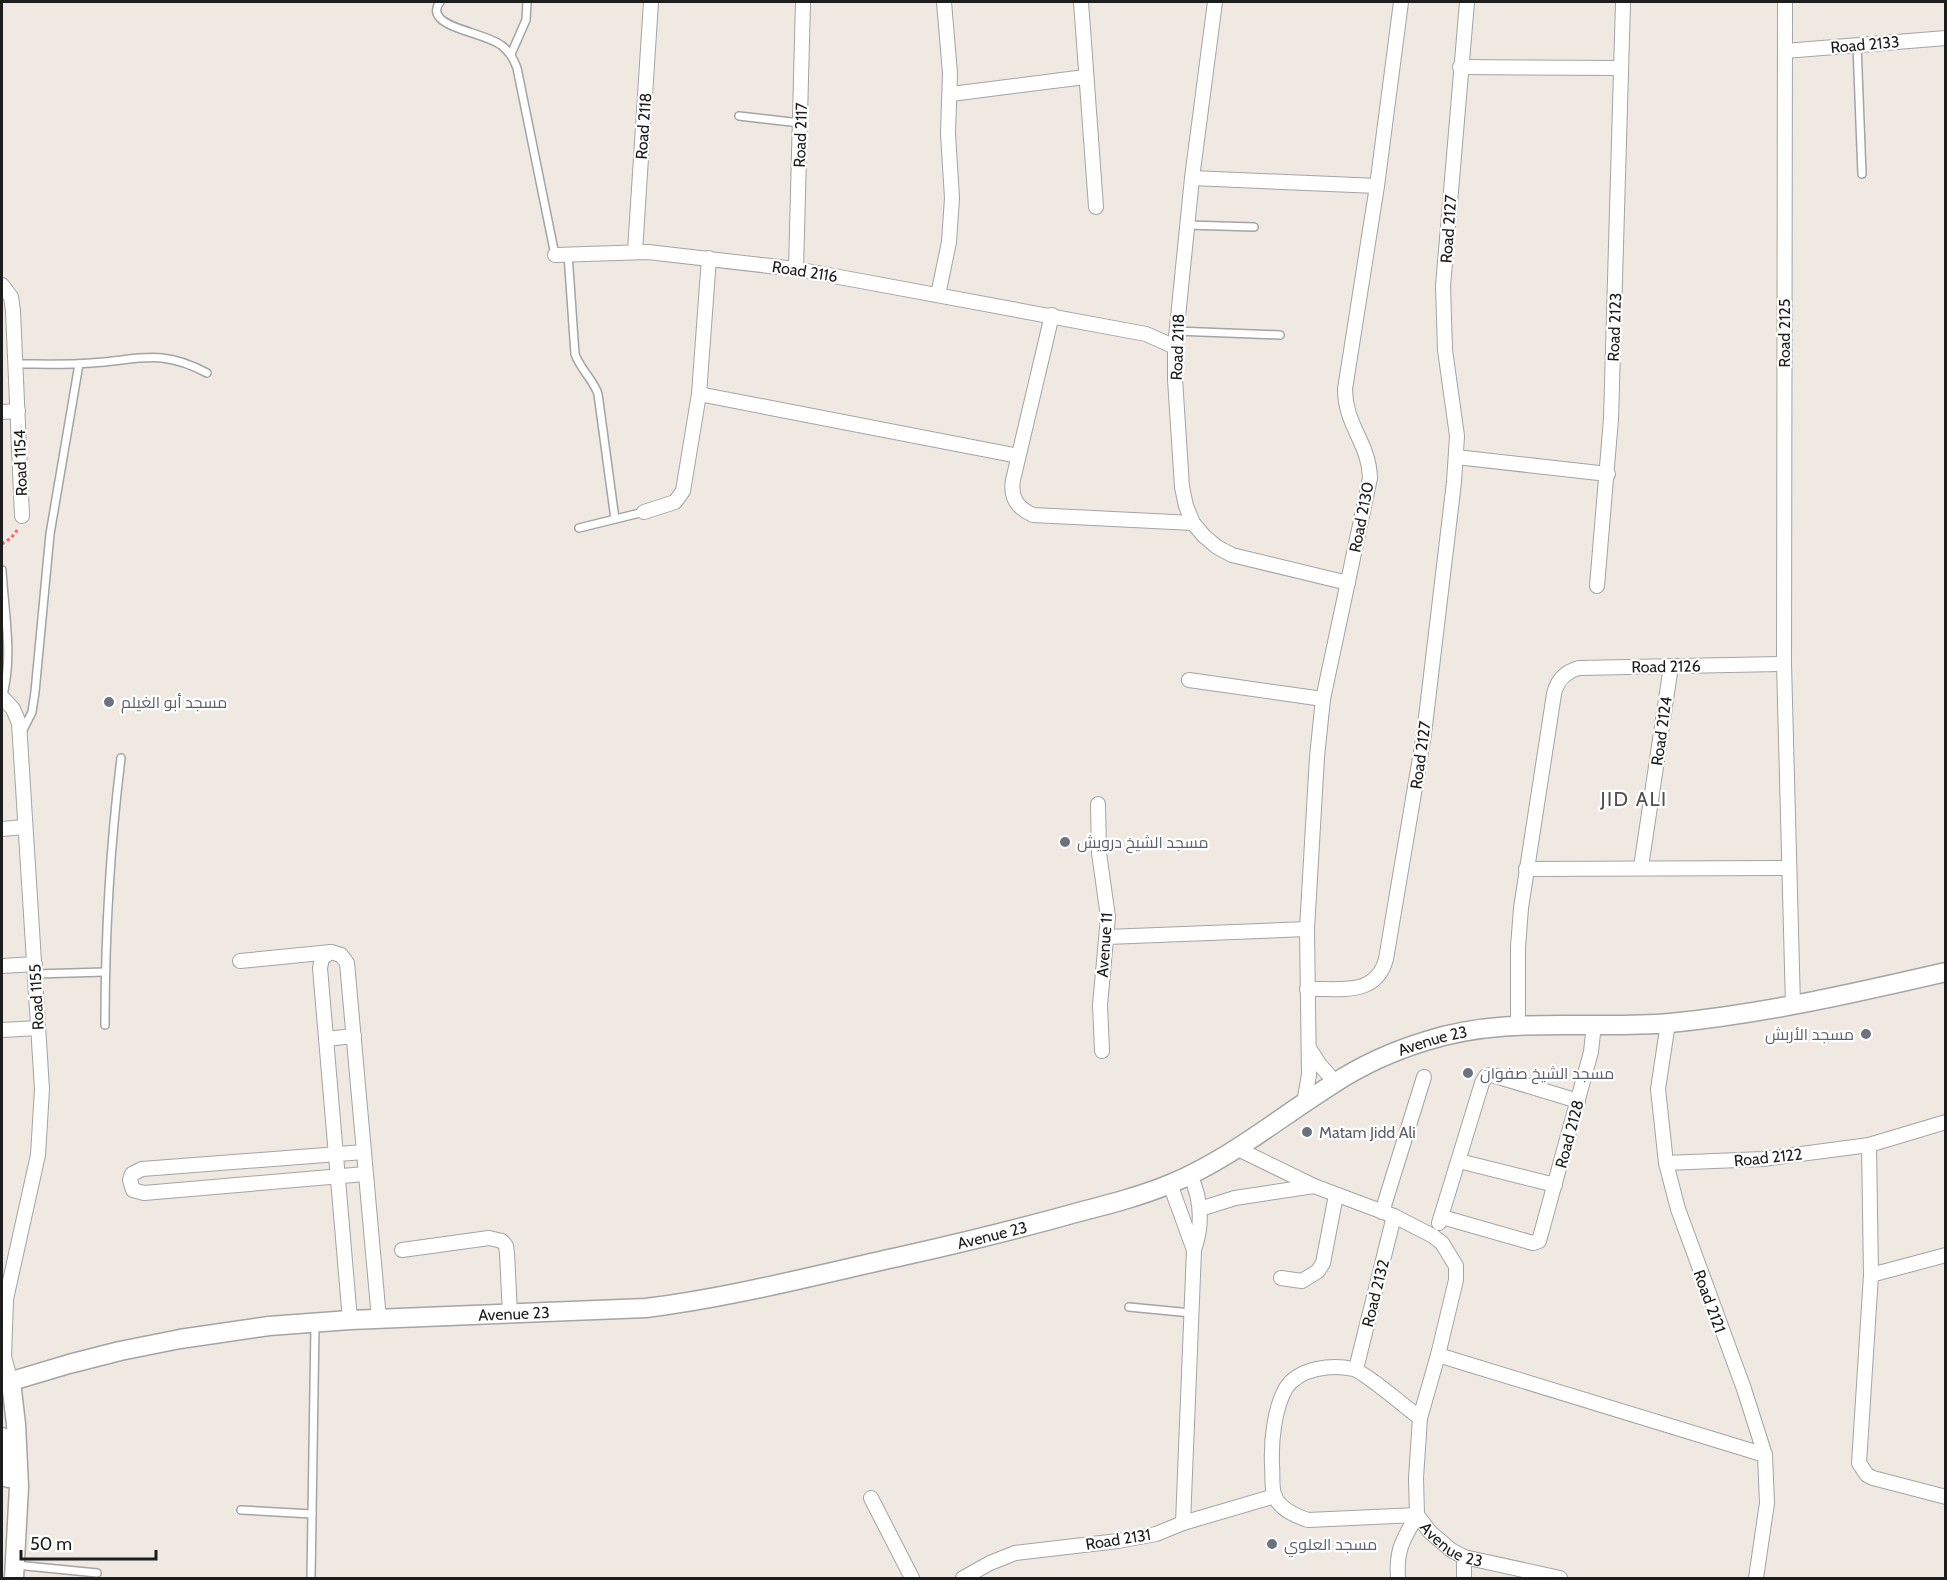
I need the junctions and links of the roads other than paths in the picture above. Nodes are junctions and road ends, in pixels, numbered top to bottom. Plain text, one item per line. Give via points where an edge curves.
1 (440, 2) edge
2 (527, 2) edge
3 (651, 2) edge
4 (803, 2) edge
5 (944, 2) edge
6 (1081, 2) edge
7 (1215, 2) edge
8 (1401, 2) edge
9 (1467, 2) edge
10 (1623, 2) edge
11 (1785, 2) edge
12 (1946, 38) edge
13 (1857, 45) junction
14 (1785, 51) junction
15 (511, 54) junction
16 (1460, 67) junction
17 (1622, 68) junction
18 (1085, 77) junction
19 (951, 94) junction
20 (739, 116) dead end
21 (800, 123) junction
22 (1862, 174) dead end
23 (1192, 178) junction
24 (1377, 186) junction
25 (1096, 207) dead end
26 (1187, 225) junction
27 (1254, 227) dead end
28 (636, 251) junction
29 (562, 254) junction
30 (709, 258) junction
31 (796, 269) junction
32 (2, 285) edge
33 (938, 295) junction
34 (1052, 315) junction
35 (1176, 331) junction
36 (1280, 335) dead end
37 (1175, 347) junction
38 (17, 364) junction
39 (79, 364) junction
40 (207, 374) dead end
41 (699, 394) junction
42 (18, 411) junction
43 (2, 412) edge
44 (1018, 456) junction
45 (1456, 457) junction
46 (1608, 474) junction
47 (644, 512) joint
48 (22, 516) road end
49 (615, 519) junction
50 (1193, 523) junction
51 (579, 528) dead end
52 (2, 570) edge
53 (1348, 584) junction
54 (1597, 586) dead end
55 (1784, 664) junction
56 (1671, 666) junction
57 (1189, 680) dead end
58 (2, 698) edge
59 (1323, 699) junction
60 (20, 737) junction
61 (121, 758) dead end
62 (1098, 804) dead end
63 (24, 827) junction
64 (2, 829) edge
65 (1641, 867) junction
66 (1789, 868) junction
67 (1526, 869) junction
68 (1307, 929) junction
69 (1107, 937) junction
70 (331, 952) junction
71 (240, 961) dead end
72 (2, 966) edge
73 (35, 969) junction
74 (105, 972) junction
75 (1946, 972) edge
76 (1307, 989) junction
77 (1793, 1006) junction
78 (1668, 1023) junction
79 (1594, 1024) junction
80 (105, 1025) dead end
81 (1518, 1025) junction
82 (38, 1028) junction
83 (2, 1030) edge
84 (354, 1036) junction
85 (326, 1039) junction
86 (1308, 1046) junction
87 (1102, 1051) dead end
88 (1424, 1077) dead end
89 (1335, 1082) junction
90 (1578, 1101) junction
91 (1304, 1103) junction
92 (1946, 1122) edge
93 (1869, 1145) junction
94 (1236, 1148) junction
95 (364, 1152) junction
96 (336, 1154) junction
97 (1459, 1161) junction
98 (236, 1162) junction
99 (1666, 1163) junction
100 (365, 1174) junction
101 (1190, 1175) junction
102 (338, 1177) junction
103 (1170, 1184) junction
104 (238, 1185) junction
105 (1555, 1185) junction
106 (1314, 1186) junction
107 (1336, 1195) junction
108 (1200, 1209) junction
109 (1388, 1214) junction
110 (1442, 1217) junction
111 (1433, 1236) junction
112 (402, 1250) dead end
113 (1194, 1250) junction
114 (1946, 1255) edge
115 (1871, 1275) junction
116 (1281, 1278) dead end
117 (4, 1303) edge
118 (1129, 1307) dead end
119 (1191, 1313) junction
120 (510, 1314) junction
121 (379, 1319) junction
122 (350, 1320) junction
123 (315, 1322) junction
124 (1438, 1355) junction
125 (1356, 1369) junction
126 (6, 1383) edge
127 (1420, 1418) junction
128 (2, 1437) edge
129 (1765, 1455) junction
130 (1275, 1496) junction
131 (1946, 1497) edge
132 (871, 1498) dead end
133 (241, 1510) dead end
134 (312, 1514) junction
135 (1418, 1515) junction
136 (16, 1517) junction
137 (1183, 1523) junction
138 (1464, 1557) junction
139 (14, 1571) edge
140 (97, 1573) dead end
141 (1528, 1574) edge
142 (311, 1578) edge
143 (912, 1578) edge
144 (963, 1578) edge
145 (1398, 1578) edge
146 (1464, 1578) edge
147 (1560, 1578) edge
148 (1758, 1578) edge

1 - 15 lane via 436,13 441,20 481,35
2 - 15 lane via 526,20
3 - 28 street, Road 2118
4 - 21 street, Road 2117
5 - 19 street
6 - 18 street
7 - 23 street, Road 2118
8 - 24 street, Road 2130
9 - 16 street, Road 2127
10 - 17 street, Road 2123
11 - 14 street, Road 2125
12 - 13 street, Road 2133
13 - 14 street, Road 2133
13 - 22 lane
14 - 55 street, Road 2125
15 - 29 lane
16 - 17 street
16 - 45 street, Road 2127 via 1443,307
17 - 46 street, Road 2123
18 - 19 street
18 - 25 street
19 - 33 street via 951,220
20 - 21 lane
21 - 31 street, Road 2117
23 - 24 street
23 - 26 street, Road 2118
24 - 53 street, Road 2130 via 1345,388 1347,413 1368,456 1370,478
26 - 27 lane
26 - 35 street, Road 2118
28 - 29 street, Road 2116
28 - 30 street, Road 2116
29 - 49 lane via 575,354 598,394
30 - 31 street, Road 2116
30 - 41 street
31 - 33 street, Road 2116
32 - 38 street, Road 1154 via 11,297
33 - 34 street, Road 2116
34 - 37 street, Road 2116 via 1146,334
34 - 44 street
35 - 36 lane
35 - 37 street, Road 2118
37 - 50 street, Road 2118 via 1182,487
38 - 39 lane
38 - 42 street, Road 1154
39 - 40 lane via 155,357 173,359
39 - 60 lane via 49,545 32,712
41 - 44 street
41 - 47 street via 683,491 675,502
42 - 43 street, Road 1154
42 - 48 street, Road 1154
44 - 50 street via 1011,489 1013,498 1033,515
45 - 46 street
45 - 76 street, Road 2127 via 1424,734 1383,970 1368,986
46 - 54 street, Road 2123
47 - 49 lane
49 - 51 lane
50 - 53 street, Road 2118 via 1210,542 1232,555
52 - 58 lane via 8,657
53 - 59 street, Road 2130
55 - 56 street, Road 2126
55 - 66 street
56 - 65 street, Road 2124
56 - 67 street, Road 2126 via 1579,668 1560,680 1554,694
57 - 59 street
58 - 60 street, Road 1155 via 13,709
59 - 68 street, Road 2130
60 - 63 street, Road 1155
61 - 74 lane via 109,865
62 - 69 street, Avenue 11
63 - 64 street
63 - 73 street, Road 1155
65 - 66 street
65 - 67 street
66 - 77 street
67 - 81 street, Road 2126 via 1518,947
68 - 69 street
68 - 76 street, Road 2130
69 - 87 street, Avenue 11 via 1100,1005
70 - 71 street
70 - 84 street via 341,955 346,963
70 - 85 street via 320,963
72 - 73 street
73 - 74 lane
73 - 82 street, Road 1155
74 - 80 lane
75 - 77 street, Avenue 23
76 - 86 street, Road 2130
77 - 78 street, Avenue 23
78 - 79 street, Avenue 23
78 - 99 street, Road 2121 via 1658,1089
79 - 81 street, Avenue 23
79 - 90 street, Road 2128 via 1592,1052
81 - 89 street, Avenue 23 via 1457,1032 1426,1041
82 - 83 street
82 - 117 street, Road 1155 via 42,1089 38,1155
84 - 85 street
84 - 95 street
85 - 96 street
86 - 89 street
86 - 91 street, Road 2130 via 1309,1075
88 - 109 street
89 - 91 street, Avenue 23
90 - 97 street via 1486,1076
90 - 105 street, Road 2128
91 - 94 street, Avenue 23
92 - 93 street, Road 2122
93 - 99 street, Road 2122 via 1762,1159
93 - 115 street
94 - 101 street, Avenue 23
94 - 106 street, Avenue 23
95 - 96 street
95 - 100 street
96 - 98 street
96 - 102 street
97 - 105 street
97 - 110 street
98 - 104 street
98 - 104 street via 136,1171 130,1185 144,1193
99 - 129 street, Road 2121 via 1678,1209
100 - 102 street
100 - 121 street
101 - 103 street, Avenue 23
101 - 108 street
102 - 104 street
102 - 122 street
103 - 113 street
103 - 120 street, Avenue 23 via 987,1236 732,1295 646,1308
105 - 110 street, Road 2128 via 1537,1243
106 - 107 street, Avenue 23
106 - 108 street via 1246,1196
107 - 109 street, Avenue 23
107 - 116 street via 1323,1263 1318,1271 1302,1281
108 - 113 street
109 - 111 street, Avenue 23
109 - 125 street, Road 2132
110 - 111 street
111 - 124 street, Avenue 23 via 1456,1266
112 - 120 street via 489,1238 502,1241 507,1253
113 - 119 street
114 - 115 street
115 - 131 street via 1859,1463 1873,1478
117 - 126 street, Road 1155
118 - 119 lane
119 - 137 street
120 - 121 street, Avenue 23
121 - 122 street, Avenue 23
122 - 123 street, Avenue 23
123 - 126 street, Avenue 23 via 170,1341
123 - 134 lane
124 - 127 street, Avenue 23
124 - 129 street
125 - 127 street
125 - 130 street via 1330,1367 1305,1373 1287,1387 1278,1410 1271,1450
126 - 136 street via 16,1425
127 - 135 street, Avenue 23
128 - 136 street
129 - 148 street, Road 2121 via 1767,1503
130 - 135 street via 1285,1509 1308,1520
130 - 137 street, Road 2131
132 - 143 street
133 - 134 lane
134 - 142 lane
135 - 138 street, Avenue 23 via 1430,1532
135 - 145 street via 1401,1544
136 - 139 street
137 - 144 street, Road 2131 via 1118,1542 1015,1553
138 - 141 street, Avenue 23
138 - 146 street
139 - 140 lane
141 - 147 street, Avenue 23

